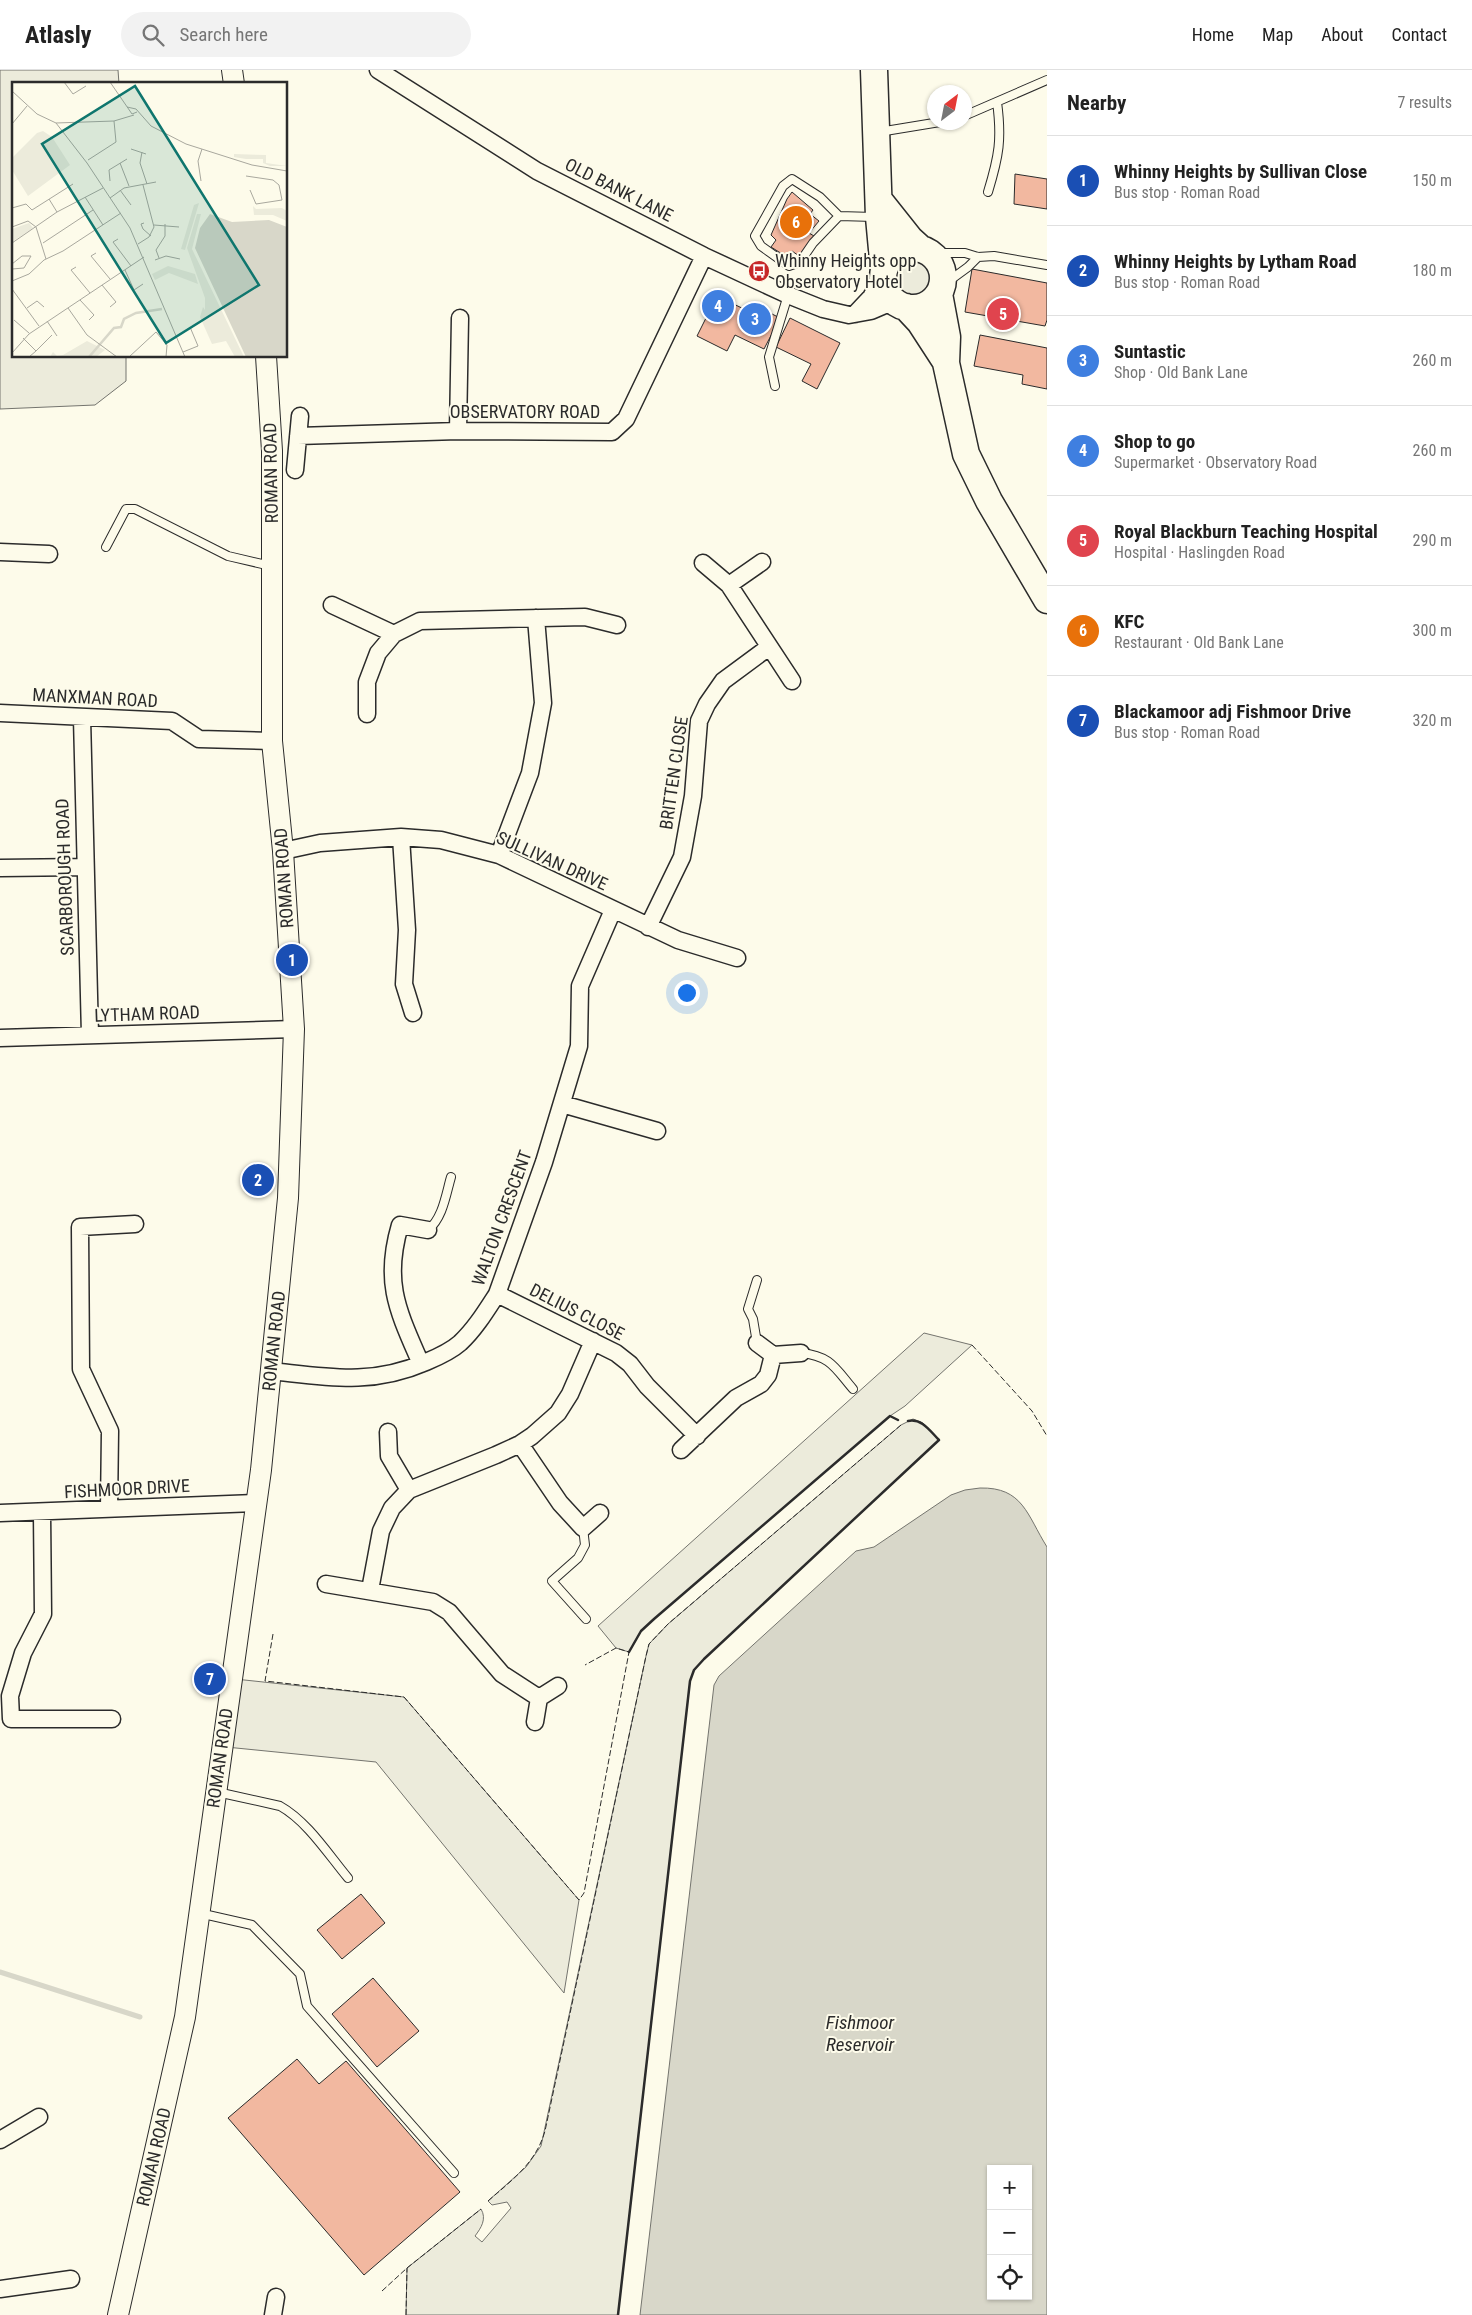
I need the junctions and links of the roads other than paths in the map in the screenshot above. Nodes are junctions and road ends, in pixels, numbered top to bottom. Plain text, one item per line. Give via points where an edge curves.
1 (378, 70) edge
2 (874, 70) edge
3 (1047, 80) edge
4 (997, 102) junction
5 (972, 113) edge
6 (927, 124) edge
7 (877, 132) junction
8 (988, 192) dead end
9 (884, 211) junction
10 (839, 216) junction
11 (926, 251) junction
12 (704, 256) junction
13 (978, 257) junction
14 (1047, 265) edge
15 (883, 273) junction
16 (941, 290) junction
17 (788, 295) junction
18 (903, 306) junction
19 (855, 314) junction
20 (460, 318) dead end
21 (266, 358) edge
22 (946, 363) junction
23 (775, 386) dead end
24 (300, 416) dead end
25 (458, 431) junction
26 (298, 436) junction
27 (295, 470) dead end
28 (106, 547) dead end
29 (0, 552) edge
30 (49, 554) dead end
31 (762, 562) dead end
32 (703, 563) dead end
33 (272, 566) junction
34 (728, 585) junction
35 (1047, 600) edge
36 (332, 606) dead end
37 (536, 618) junction
38 (617, 625) dead end
39 (394, 634) junction
40 (769, 647) junction
41 (792, 681) dead end
42 (0, 713) edge
43 (367, 714) dead end
44 (82, 718) junction
45 (272, 741) junction
46 (401, 837) junction
47 (283, 851) junction
48 (498, 855) junction
49 (85, 867) junction
50 (0, 868) edge
51 (613, 910) junction
52 (648, 927) junction
53 (737, 958) dead end
54 (413, 1013) dead end
55 (294, 1029) junction
56 (90, 1035) junction
57 (0, 1038) edge
58 (562, 1104) junction
59 (657, 1131) dead end
60 (451, 1177) dead end
61 (135, 1224) dead end
62 (428, 1230) joint
63 (757, 1280) dead end
64 (497, 1294) junction
65 (594, 1341) junction
66 (757, 1343) joint
67 (801, 1353) joint
68 (773, 1355) junction
69 (421, 1364) junction
70 (271, 1370) junction
71 (853, 1389) dead end
72 (388, 1432) dead end
73 (697, 1436) junction
74 (520, 1444) junction
75 (681, 1450) dead end
76 (409, 1490) junction
77 (255, 1503) junction
78 (109, 1509) junction
79 (42, 1512) junction
80 (0, 1513) edge
81 (600, 1513) dead end
82 (583, 1528) junction
83 (326, 1584) dead end
84 (370, 1590) junction
85 (586, 1619) dead end
86 (558, 1686) dead end
87 (539, 1698) junction
88 (112, 1719) dead end
89 (535, 1722) dead end
90 (215, 1792) junction
91 (348, 1878) dead end
92 (198, 1913) junction
93 (39, 2117) dead end
94 (0, 2140) edge
95 (454, 2173) dead end
96 (71, 2279) dead end
97 (0, 2289) edge
98 (276, 2297) dead end
99 (118, 2315) edge
100 (273, 2315) edge

1 - 12 street, OLD BANK LANE via 537,171
2 - 7 highway
3 - 4 lane
4 - 5 lane
4 - 8 lane via 1000,124 998,157
6 - 7 lane
7 - 9 highway
9 - 10 lane
9 - 11 highway
9 - 15 highway
10 - 10 lane via 820,197 792,179 783,186 755,236 761,246 789,266 800,262
11 - 13 lane
11 - 15 highway via 904,249 888,262
11 - 16 highway via 941,267
12 - 17 street, OLD BANK LANE
12 - 25 street, OBSERVATORY ROAD via 626,419 612,432
13 - 14 lane via 994,256
13 - 16 lane
15 - 18 highway via 885,290 891,299
15 - 19 street via 871,297
16 - 18 highway via 926,306
16 - 22 highway via 947,337
17 - 19 street, OLD BANK LANE via 823,309
17 - 23 lane via 768,357
18 - 19 street, OLD BANK LANE via 885,305
18 - 22 highway via 923,326
20 - 25 street
21 - 33 street, ROMAN ROAD via 272,451
22 - 35 highway via 966,454 973,471
24 - 26 street
25 - 26 street, OBSERVATORY ROAD
26 - 27 street
28 - 33 lane via 126,509 135,509 228,556
29 - 30 street
31 - 34 street
32 - 34 street
33 - 45 street, ROMAN ROAD
34 - 40 street
36 - 39 street
37 - 38 street via 585,617
37 - 39 street via 420,621
37 - 48 street via 543,703 530,773
39 - 43 street via 378,653 367,682
40 - 41 street
40 - 52 street, BRITTEN CLOSE via 722,681 699,721 693,796 682,857
42 - 44 street, MANXMAN ROAD
44 - 45 street, MANXMAN ROAD via 172,721 199,739
44 - 49 street, SCARBOROUGH ROAD
45 - 47 street, ROMAN ROAD
46 - 47 street, SULLIVAN DRIVE via 320,843
46 - 48 street, SULLIVAN DRIVE via 441,840
46 - 54 street via 407,930 404,984
47 - 55 street, ROMAN ROAD
48 - 51 street, SULLIVAN DRIVE
49 - 50 street
49 - 56 street, SCARBOROUGH ROAD
51 - 52 street, SULLIVAN DRIVE
51 - 58 street, WALTON CRESCENT via 580,986 579,1046
52 - 53 street, SULLIVAN DRIVE
55 - 56 street, LYTHAM ROAD
55 - 70 street, ROMAN ROAD via 288,1198
56 - 57 street, LYTHAM ROAD
58 - 59 street
58 - 64 street, WALTON CRESCENT
60 - 62 lane via 439,1217
61 - 78 street via 80,1227 81,1369 110,1431
62 - 69 street via 400,1225 392,1259 394,1298
63 - 66 lane via 748,1309
64 - 65 street, DELIUS CLOSE
64 - 69 street, WALTON CRESCENT via 458,1344
65 - 73 street, DELIUS CLOSE via 630,1364 647,1386
65 - 74 street via 558,1413
66 - 68 street
67 - 68 street
67 - 71 lane via 827,1360
68 - 73 street via 768,1375 761,1384 736,1398
69 - 70 street, WALTON CRESCENT via 378,1377 355,1379
70 - 77 street, ROMAN ROAD
72 - 76 street via 388,1456
73 - 75 street
74 - 76 street
74 - 82 street via 560,1503
76 - 84 street via 385,1520 377,1543
77 - 78 street, FISHMOOR DRIVE
77 - 90 street, ROMAN ROAD
78 - 79 street, FISHMOOR DRIVE
79 - 80 street, FISHMOOR DRIVE
79 - 88 street via 43,1614 23,1653 10,1696 11,1720
81 - 82 street
82 - 85 lane via 585,1545 578,1558 552,1581
83 - 84 street
84 - 87 street via 441,1606 502,1674
86 - 87 street
87 - 89 street
90 - 91 lane via 287,1810
90 - 92 street, ROMAN ROAD
92 - 95 lane via 252,1925 300,1974 307,2006
92 - 99 street, ROMAN ROAD via 186,2017
93 - 94 street
96 - 97 street
98 - 100 street

